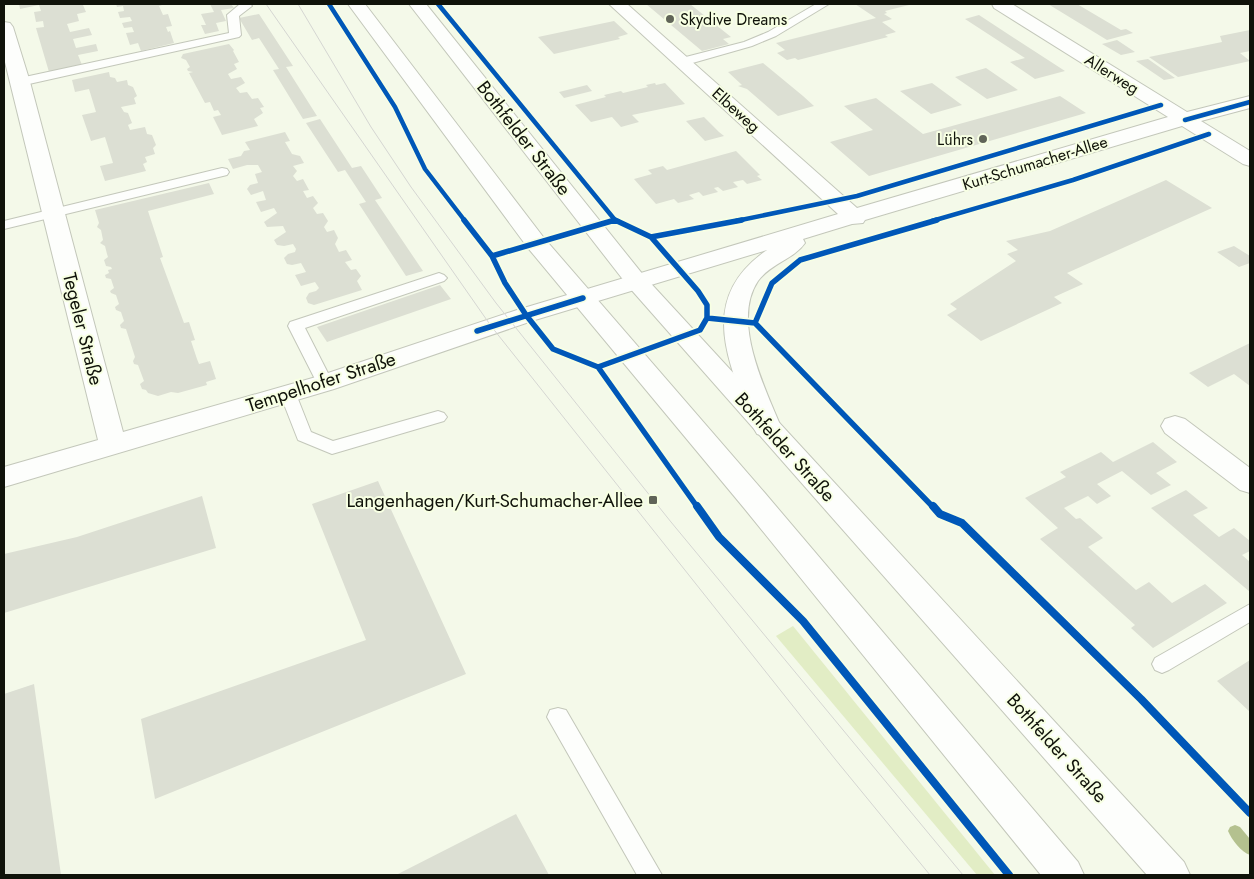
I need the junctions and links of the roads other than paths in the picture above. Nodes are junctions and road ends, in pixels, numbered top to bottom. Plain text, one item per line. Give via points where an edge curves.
1 (245, 4) edge
2 (356, 4) edge
3 (417, 4) edge
4 (617, 4) edge
5 (823, 4) edge
6 (1000, 4) edge
7 (4, 27) edge
8 (682, 62) junction
9 (20, 82) junction
10 (1250, 102) edge
11 (1185, 120) junction
12 (1250, 160) edge
13 (222, 172) dead end
14 (54, 213) junction
15 (854, 218) junction
16 (4, 225) edge
17 (820, 227) junction
18 (439, 278) dead end
19 (636, 281) junction
20 (583, 298) junction
21 (325, 383) junction
22 (288, 394) junction
23 (438, 417) dead end
24 (1175, 426) dead end
25 (767, 427) junction
26 (112, 445) junction
27 (4, 477) edge
28 (1250, 483) edge
29 (1250, 612) edge
30 (1162, 664) dead end
31 (558, 717) dead end
32 (650, 875) edge
33 (1065, 875) edge
34 (1171, 875) edge

1 - 9 lane via 233,15 234,35
2 - 20 street via 531,237
3 - 19 street, Bothfelder Straße
4 - 8 street, Elbeweg
5 - 8 lane via 748,44
6 - 11 street, Allerweg
7 - 9 street, Tegeler Straße
8 - 15 street, Elbeweg
9 - 14 street, Tegeler Straße
10 - 11 street, Kurt-Schumacher-Allee
11 - 12 street, Allerweg
11 - 15 street, Kurt-Schumacher-Allee via 1139,131
13 - 14 lane
14 - 16 lane
14 - 26 street, Tegeler Straße
15 - 17 street, Kurt-Schumacher-Allee
17 - 19 street, Kurt-Schumacher-Allee
17 - 25 street, Kurt-Schumacher-Allee via 772,255 746,281 735,320 747,372
18 - 21 lane via 296,326
19 - 20 street, Tempelhofer Straße
19 - 25 street, Bothfelder Straße
20 - 21 street, Tempelhofer Straße
20 - 33 street
21 - 22 street, Tempelhofer Straße
22 - 23 lane via 304,436 332,448
22 - 26 street, Tempelhofer Straße
24 - 28 street
25 - 34 street, Bothfelder Straße
26 - 27 street, Tempelhofer Straße
29 - 30 lane
31 - 32 lane

